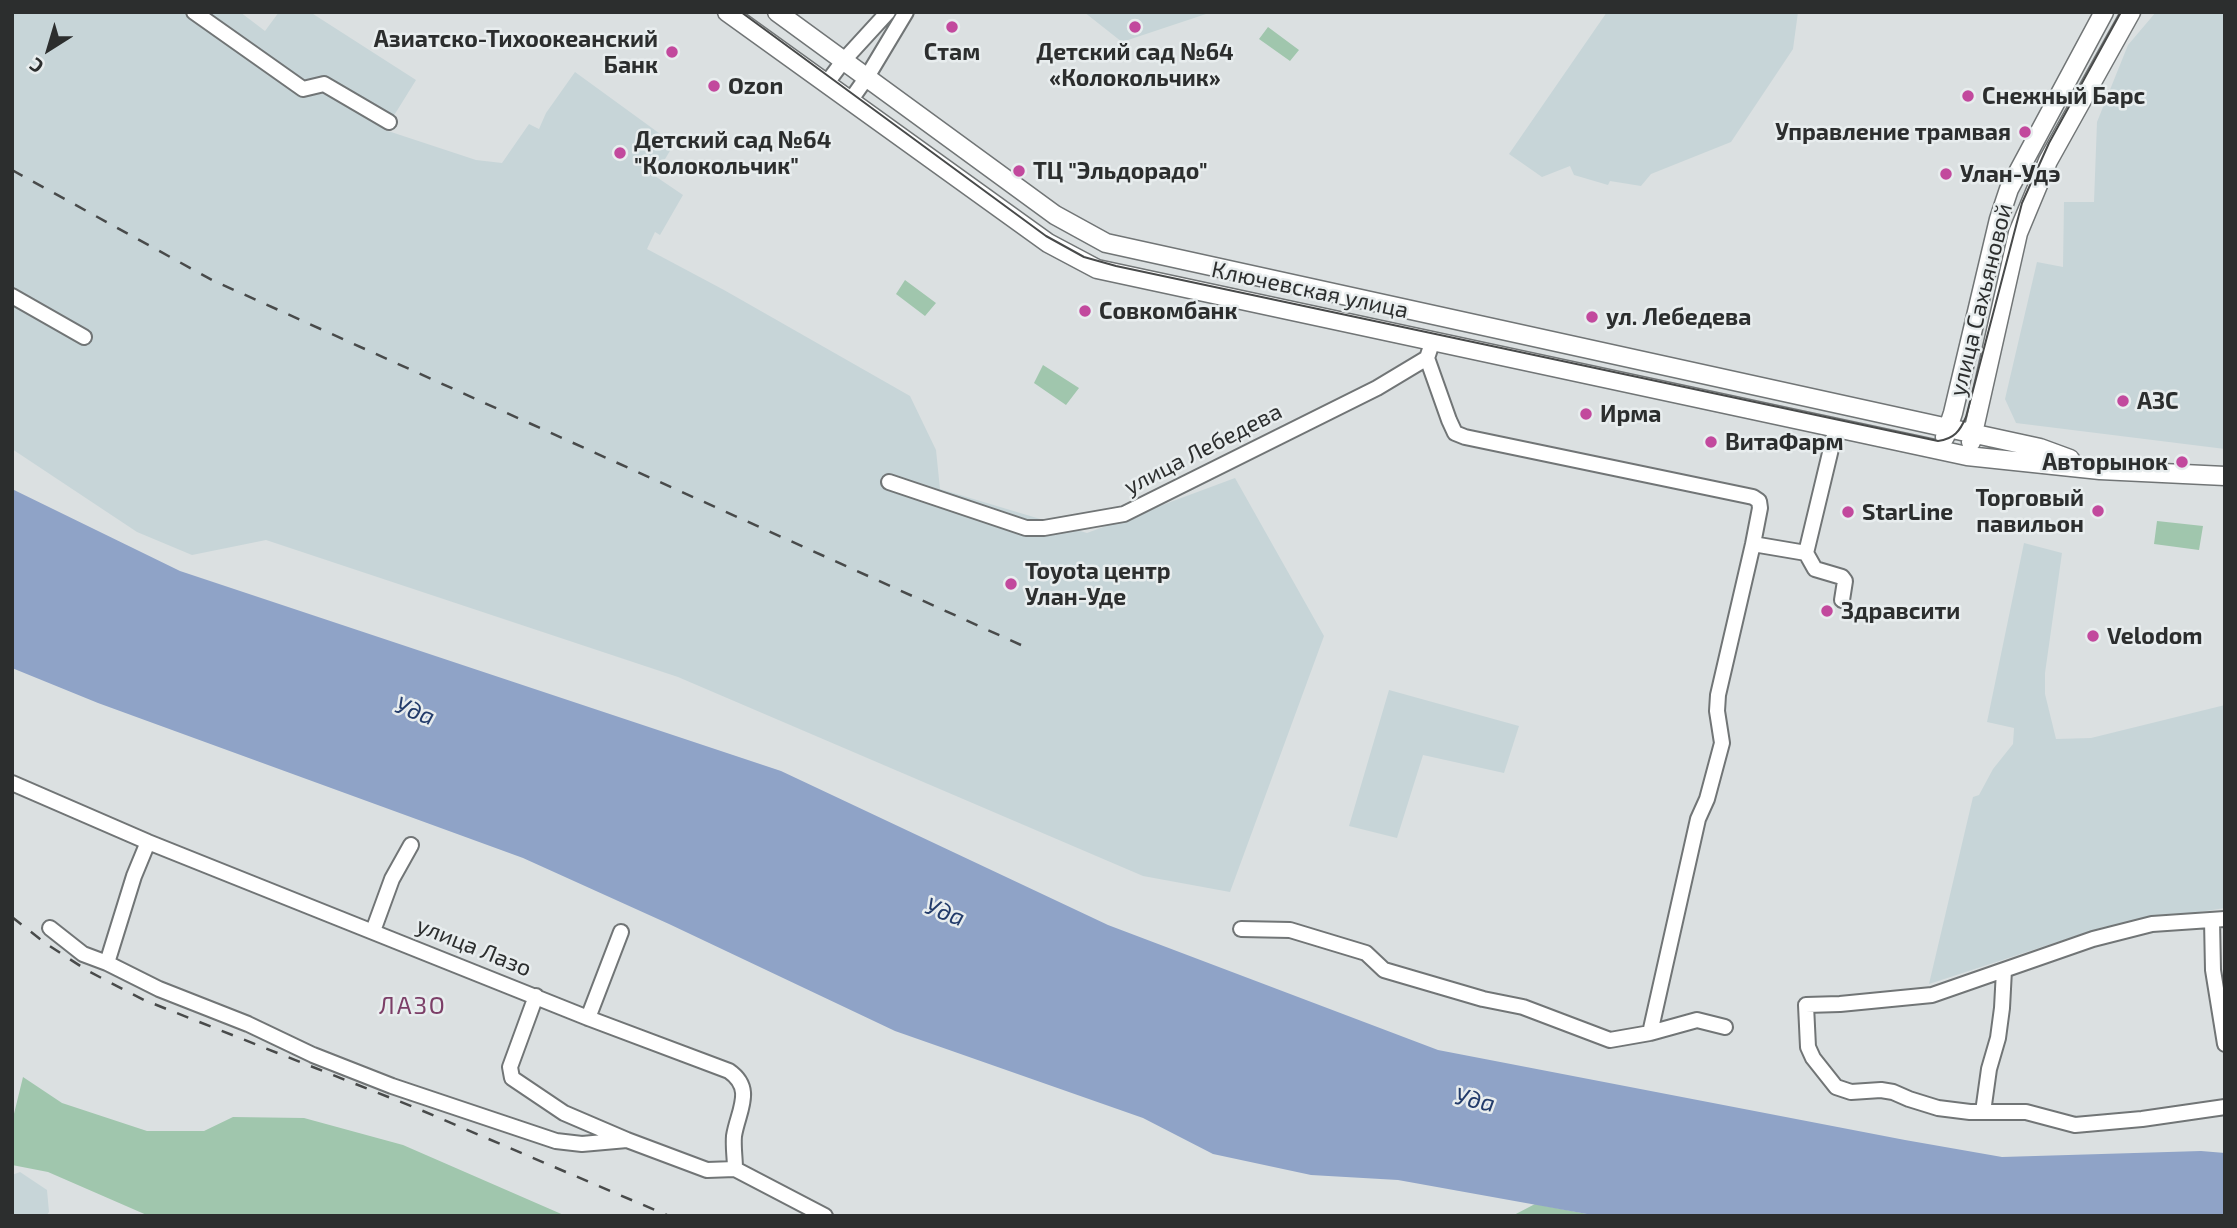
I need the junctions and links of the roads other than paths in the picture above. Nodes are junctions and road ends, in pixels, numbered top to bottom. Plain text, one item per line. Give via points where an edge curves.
1 (194, 12) edge
2 (727, 12) edge
3 (778, 12) edge
4 (888, 12) edge
5 (906, 12) edge
6 (2104, 12) edge
7 (2131, 12) edge
8 (844, 60) junction
9 (867, 77) junction
10 (826, 84) junction
11 (850, 101) junction
12 (389, 122) dead end
13 (2004, 204) junction
14 (2026, 212) junction
15 (12, 296) edge
16 (84, 337) dead end
17 (1430, 350) junction
18 (1836, 428) junction
19 (1948, 428) junction
20 (1973, 433) junction
21 (1954, 453) junction
22 (2100, 470) junction
23 (2225, 476) edge
24 (889, 482) dead end
25 (1753, 544) junction
26 (1805, 553) junction
27 (1842, 600) dead end
28 (12, 783) edge
29 (148, 842) junction
30 (411, 845) dead end
31 (2218, 919) edge
32 (50, 928) dead end
33 (1241, 929) dead end
34 (373, 931) junction
35 (621, 932) dead end
36 (107, 963) junction
37 (2004, 970) junction
38 (536, 996) junction
39 (588, 1018) junction
40 (1724, 1027) dead end
41 (1650, 1033) junction
42 (2225, 1044) edge
43 (2225, 1107) edge
44 (1983, 1112) junction
45 (627, 1140) junction
46 (735, 1169) junction
47 (825, 1216) edge

1 - 12 street via 303,89 324,84
2 - 10 main road, Ключевская улица
3 - 8 main road, Ключевская улица
4 - 8 street
5 - 9 street
6 - 13 main road, улица Сахьяновой
7 - 14 main road, улица Сахьяновой via 2048,161
8 - 9 main road, Ключевская улица
8 - 10 street
9 - 11 street
9 - 19 main road, Ключевская улица via 1055,215 1106,243
10 - 11 main road, Ключевская улица
11 - 17 main road, Ключевская улица via 1048,243 1097,269
13 - 14 main road
13 - 19 main road, улица Сахьяновой
14 - 20 main road, улица Сахьяновой
15 - 16 street
17 - 18 main road, Ключевская улица
17 - 24 street, улица Лебедева via 1377,388 1124,514 1026,528
17 - 25 street via 1455,433 1753,498 1760,508
18 - 21 main road, Ключевская улица
18 - 26 street
19 - 20 main road, Ключевская улица
19 - 21 main road, улица Сахьяновой
20 - 21 main road, улица Сахьяновой
20 - 22 main road, Ключевская улица
21 - 22 main road, Ключевская улица
22 - 23 main road
25 - 26 street
25 - 41 street via 1718,695 1722,743 1698,818
26 - 27 street via 1815,569 1845,580
28 - 29 street, улица Лазо
29 - 34 street, улица Лазо
29 - 36 street
30 - 34 street via 391,879
31 - 37 street via 2152,924
31 - 42 street via 2213,970
32 - 36 street via 83,954
33 - 41 street via 1290,930 1366,953 1384,970 1523,1007 1610,1040
34 - 38 street, улица Лазо
35 - 39 street
36 - 45 street via 393,1086 556,1141
37 - 44 street via 2003,1007
37 - 44 street via 1932,995 1806,1005 1808,1047 1836,1087 1851,1093 1893,1091 1938,1108
38 - 39 street, улица Лазо
38 - 45 street via 510,1067 512,1078 564,1113
39 - 46 street, улица Лазо via 739,1078 744,1090 734,1138
40 - 41 street via 1697,1020
43 - 44 street via 2075,1125 2026,1112
45 - 46 street via 707,1170
46 - 47 street

